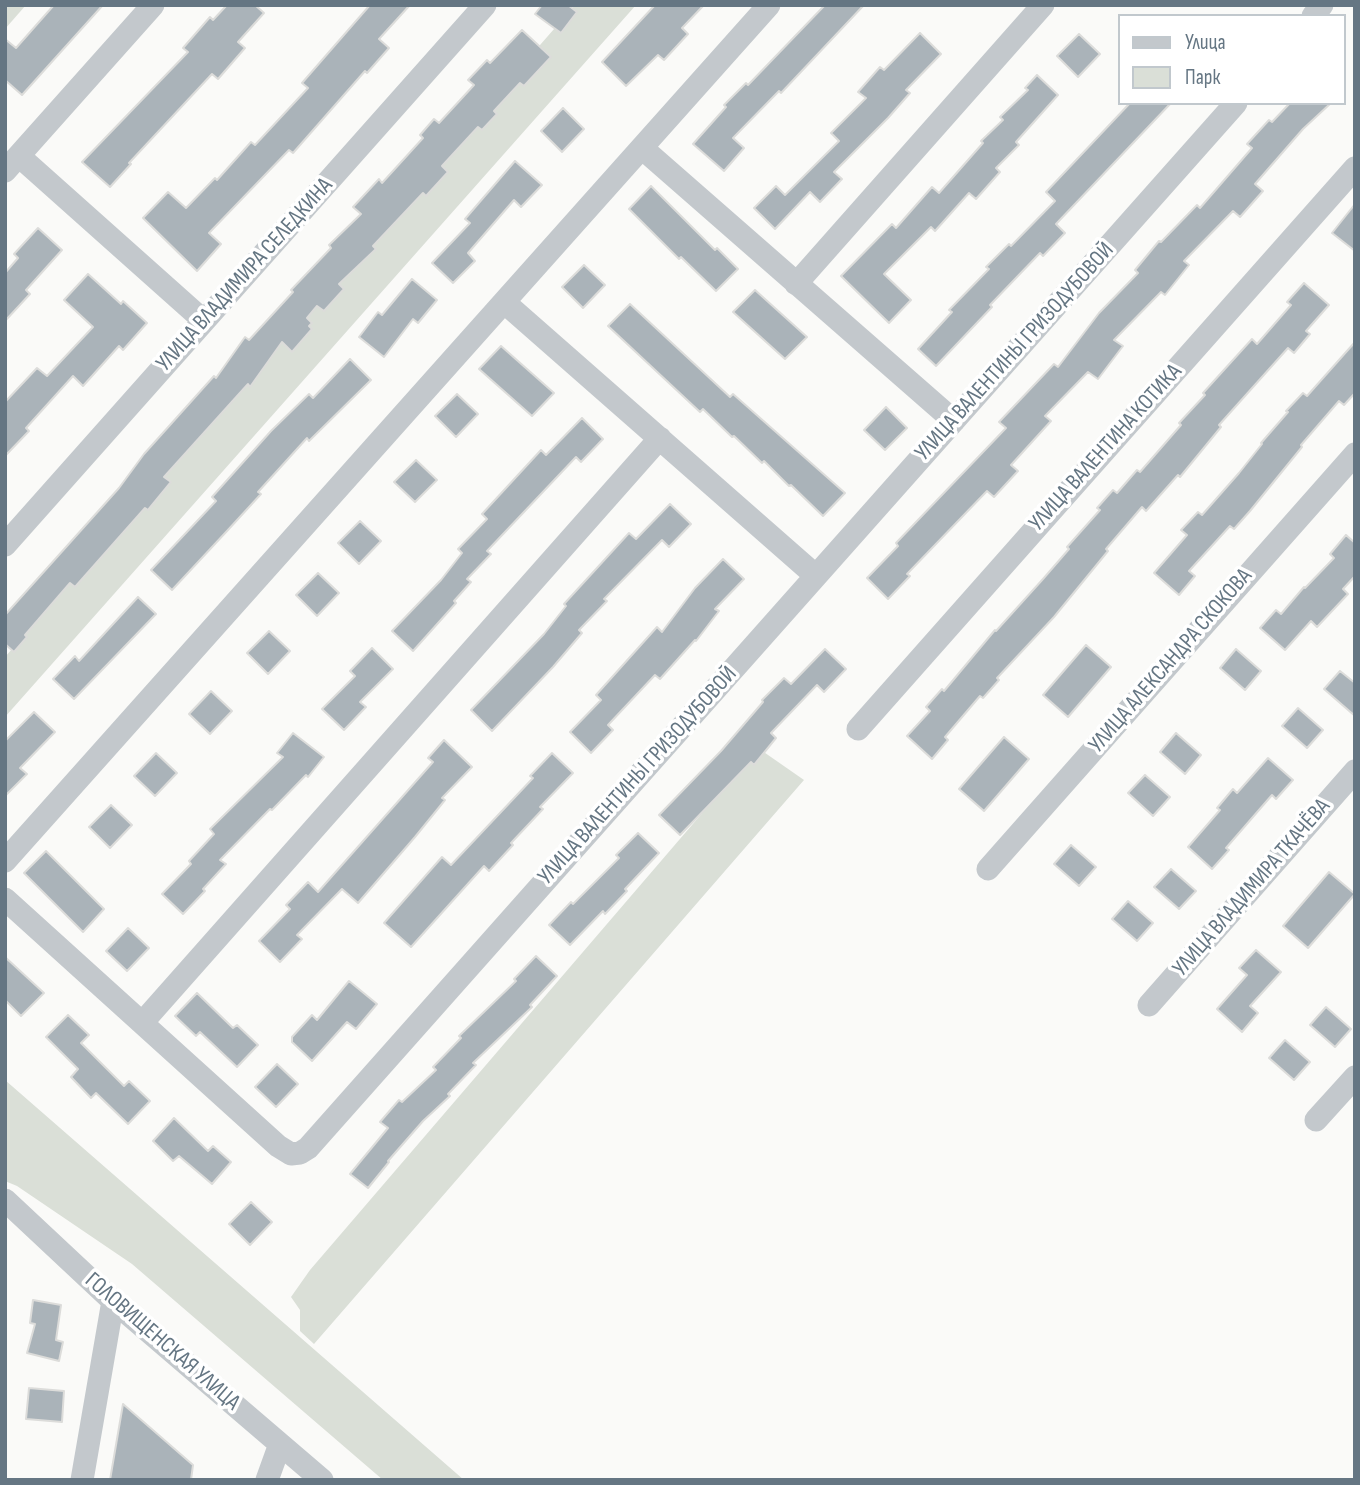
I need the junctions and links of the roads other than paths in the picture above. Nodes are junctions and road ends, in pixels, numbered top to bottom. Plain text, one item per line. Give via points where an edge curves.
1 (153, 5) edge
2 (485, 5) edge
3 (769, 5) edge
4 (1043, 5) edge
5 (1234, 105) edge
6 (642, 148) junction
7 (12, 164) edge
8 (1355, 168) edge
9 (796, 284) junction
10 (504, 302) junction
11 (204, 321) junction
12 (954, 421) junction
13 (660, 438) junction
14 (1355, 453) edge
15 (5, 545) edge
16 (816, 576) junction
17 (858, 729) dead end
18 (1355, 771) edge
19 (5, 861) edge
20 (988, 869) dead end
21 (5, 899) edge
22 (1149, 1005) dead end
23 (142, 1023) junction
24 (1355, 1077) edge
25 (1316, 1120) dead end
26 (5, 1200) edge
27 (113, 1301) junction
28 (280, 1444) junction
29 (82, 1480) edge
30 (267, 1480) edge
31 (322, 1480) edge

1 - 7 street
2 - 11 street, УЛИЦА ВЛАДИМИРА СЕЛЕДКИНА
3 - 6 street
4 - 9 street
5 - 12 street, УЛИЦА ВАЛЕНТИНЫ ГРИЗОДУБОВОЙ
6 - 9 street
6 - 10 street
7 - 11 street
8 - 17 street, УЛИЦА ВАЛЕНТИНА КОТИКА
9 - 12 street
10 - 13 street
10 - 19 street
11 - 15 street, УЛИЦА ВЛАДИМИРА СЕЛЕДКИНА
12 - 16 street, УЛИЦА ВАЛЕНТИНЫ ГРИЗОДУБОВОЙ
13 - 16 street
13 - 23 street
14 - 20 street, УЛИЦА АЛЕКСАНДРА СКОКОВА
16 - 23 street, УЛИЦА ВАЛЕНТИНЫ ГРИЗОДУБОВОЙ via 300,1153 291,1154 278,1146
18 - 22 street, УЛИЦА ВЛАДИМИРА ТКАЧЁВА
21 - 23 street, УЛИЦА ВАЛЕНТИНЫ ГРИЗОДУБОВОЙ
24 - 25 street
26 - 27 street, ГОЛОВИЩЕНСКАЯ УЛИЦА
27 - 28 street, ГОЛОВИЩЕНСКАЯ УЛИЦА
27 - 29 street
28 - 30 street
28 - 31 street, ГОЛОВИЩЕНСКАЯ УЛИЦА

